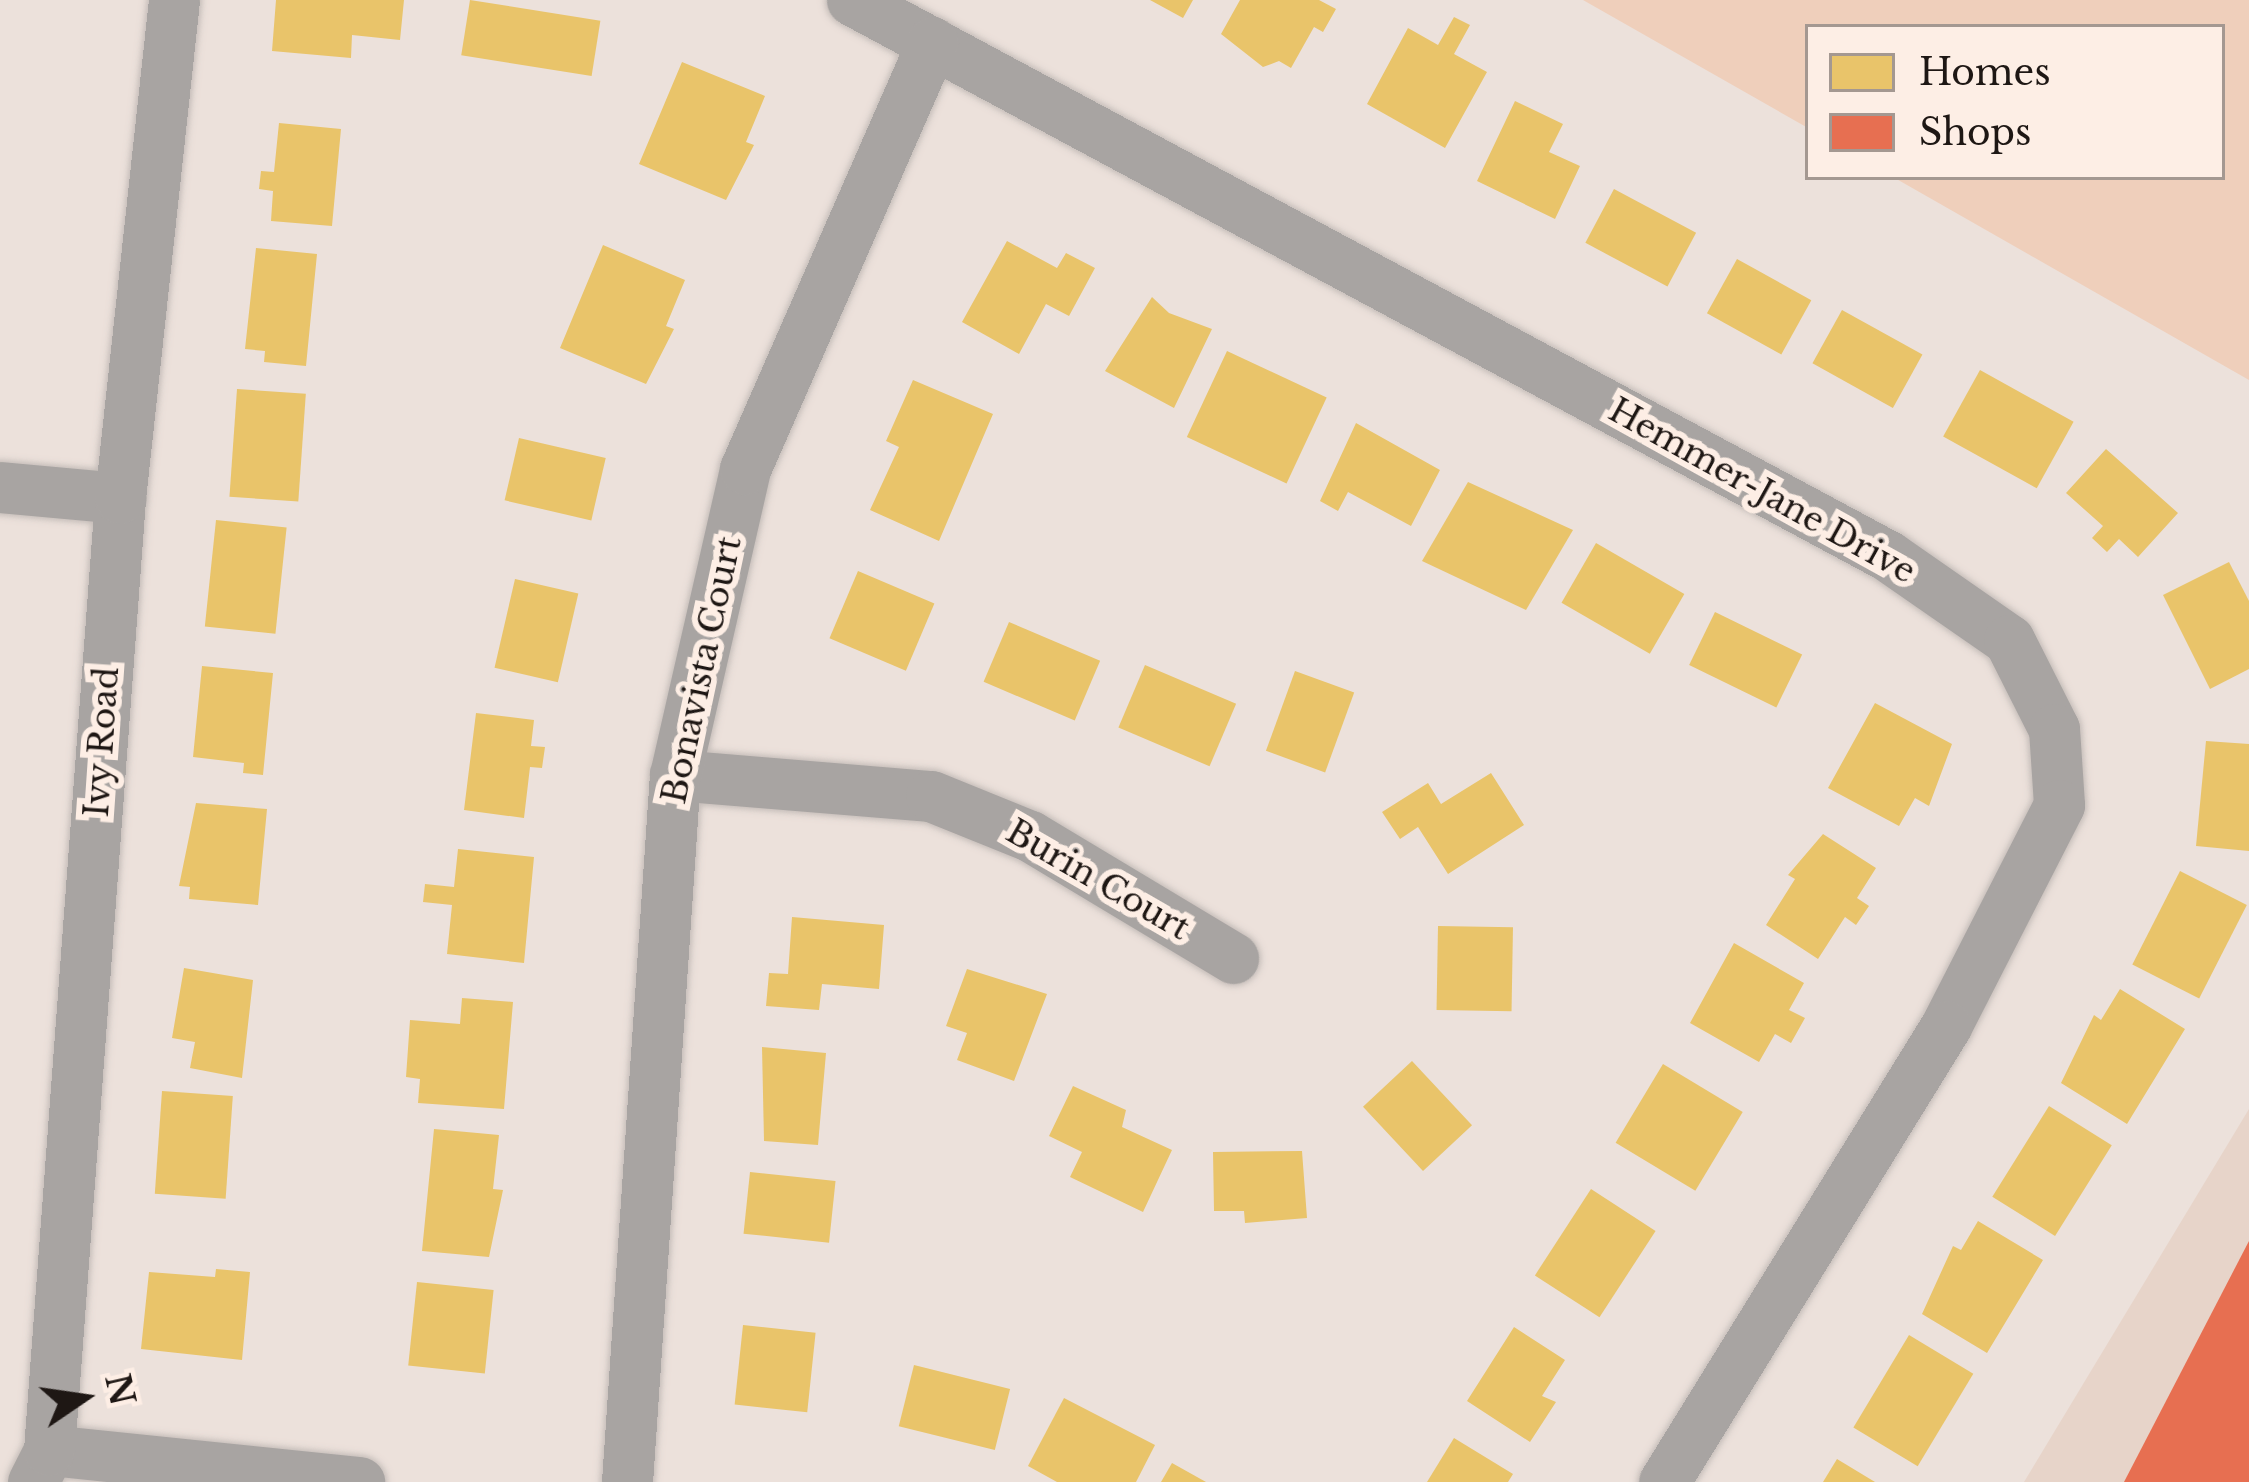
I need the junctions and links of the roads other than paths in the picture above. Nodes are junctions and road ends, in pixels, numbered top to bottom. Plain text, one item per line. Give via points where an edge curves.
1 (174, 0) edge
2 (852, 0) edge
3 (932, 42) junction
4 (0, 487) edge
5 (120, 498) junction
6 (674, 775) junction
7 (1233, 958) dead end
8 (41, 1466) edge
9 (359, 1482) edge
10 (627, 1482) edge
11 (1664, 1482) edge

1 - 5 street, Ivy Road
2 - 3 street, Hemmer-Jane Drive
3 - 6 street, Bonavista Court via 745,470
3 - 11 street, Hemmer-Jane Drive via 1888,556 2009,640 2054,729 2059,805 1946,1026
4 - 5 street
5 - 8 street, Ivy Road
6 - 7 street, Burin Court via 931,796 1030,836
6 - 10 street, Bonavista Court
8 - 9 street

